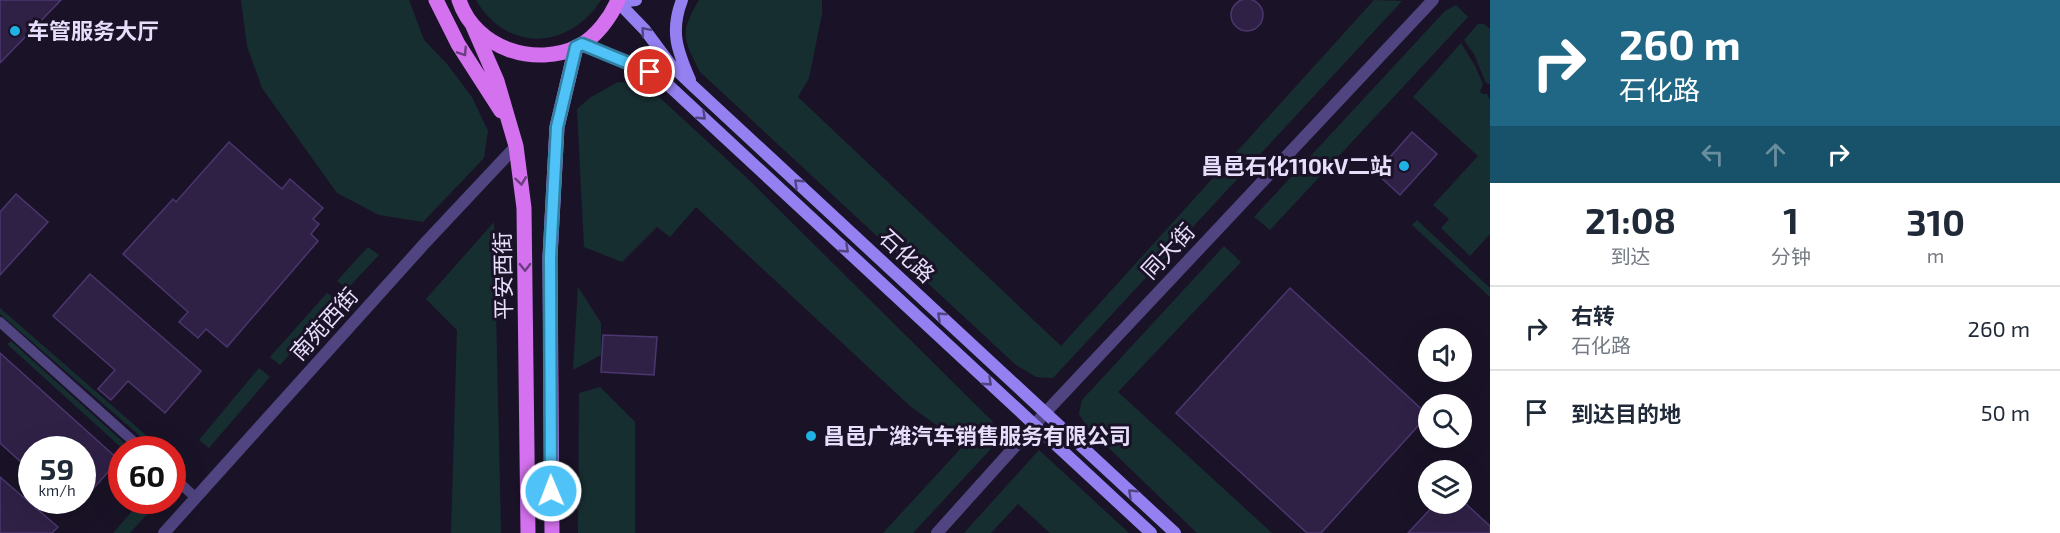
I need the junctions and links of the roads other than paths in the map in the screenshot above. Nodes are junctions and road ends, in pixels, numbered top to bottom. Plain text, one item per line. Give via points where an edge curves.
1 (436, 0) edge
2 (459, 0) edge
3 (636, 0) edge
4 (682, 0) edge
5 (1433, 0) edge
6 (618, 1) edge
7 (473, 26) junction
8 (579, 46) junction
9 (693, 86) junction
10 (510, 124) junction
11 (516, 146) junction
12 (0, 322) edge
13 (1045, 413) junction
14 (1035, 426) junction
15 (127, 436) edge
16 (186, 489) edge
17 (196, 498) junction
18 (164, 533) edge
19 (528, 533) edge
20 (552, 533) edge
21 (937, 533) edge
22 (1151, 533) edge
23 (1175, 533) edge

1 -> 10 main road via 458,44
2 - 7 main road, 平安西街
3 - 6 main road
4 - 9 main road via 675,17 675,34
5 - 13 street, 同大街
6 - 8 main road via 607,21
9 -> 6 main road, 石化路
7 - 8 main road via 495,44 521,54 549,55
7 - 10 main road, 平安西街 via 497,81
8 -> 14 main road, 石化路 via 650,72 666,82
8 - 20 main road, 平安西街 via 557,127 550,257
13 -> 9 main road, 石化路
10 - 11 main road, 平安西街
11 - 17 street, 南苑西街
11 -> 19 main road, 平安西街 via 524,208
12 - 15 street
13 - 14 street, 同大街
23 -> 13 main road, 石化路
14 - 21 street, 同大街
14 - 22 main road, 石化路
16 - 17 street
17 - 18 street, 南苑西街

